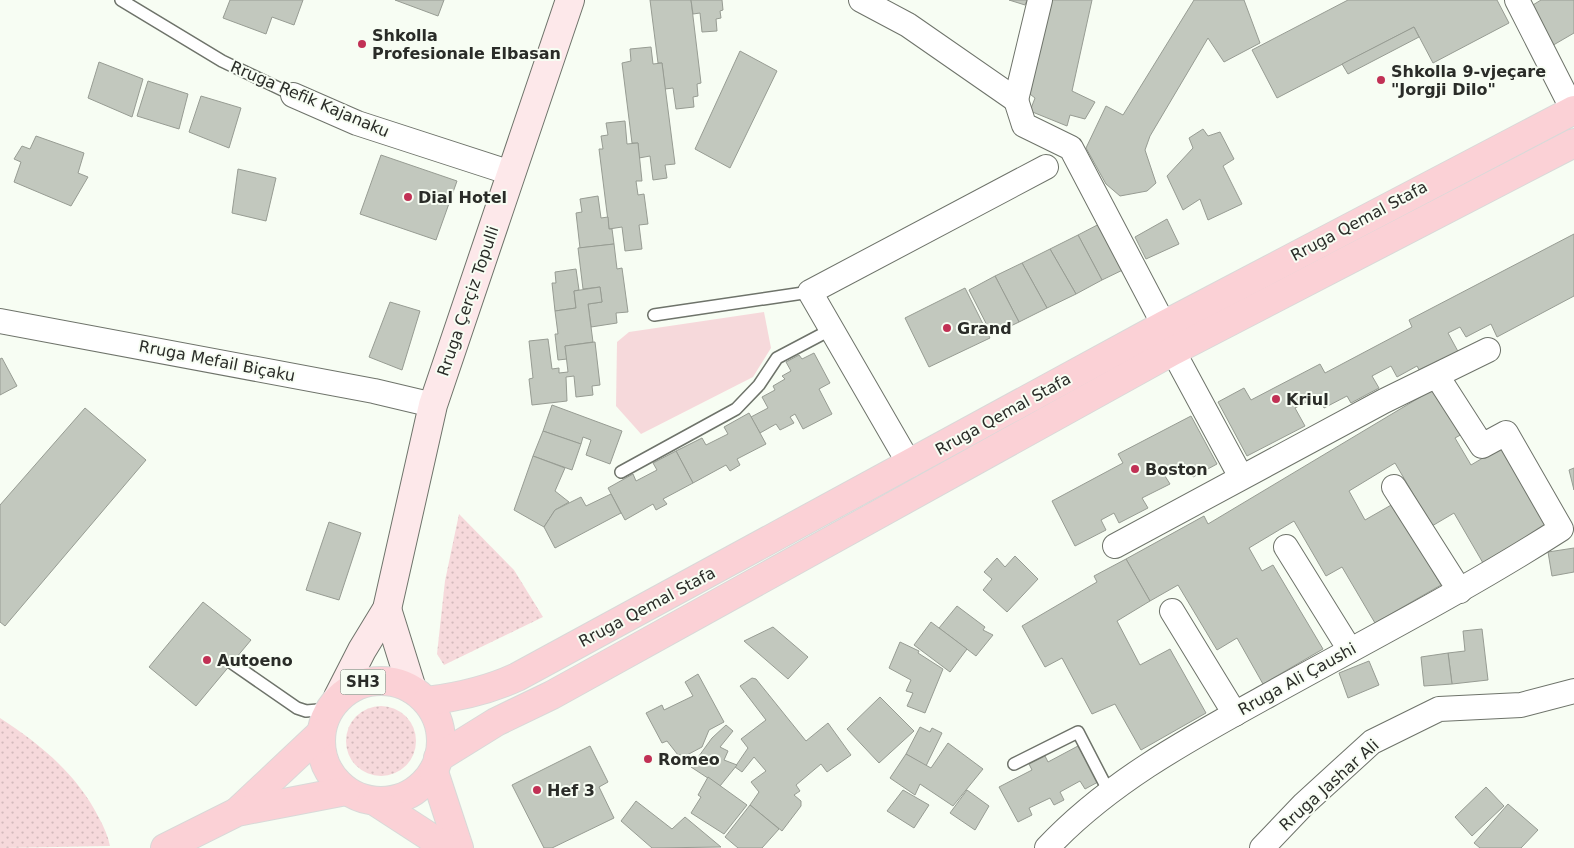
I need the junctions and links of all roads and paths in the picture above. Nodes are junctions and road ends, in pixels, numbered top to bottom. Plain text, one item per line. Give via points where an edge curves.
1 (121, 0) edge
2 (570, 0) edge
3 (861, 0) edge
4 (1040, 0) edge
5 (1517, 0) edge
6 (293, 95) joint
7 (1016, 100) junction
8 (1574, 111) edge
9 (1574, 143) edge
10 (1046, 167) dead end
11 (511, 174) junction
12 (810, 292) junction
13 (654, 316) dead end
14 (0, 321) edge
15 (1164, 325) junction
16 (832, 329) junction
17 (1488, 350) dead end
18 (1173, 351) junction
19 (1437, 376) junction
20 (433, 405) junction
21 (910, 465) junction
22 (621, 472) dead end
23 (1241, 478) junction
24 (1394, 487) dead end
25 (1115, 546) dead end
26 (1286, 547) dead end
27 (1460, 592) junction
28 (387, 609) junction
29 (1172, 611) dead end
30 (1350, 650) junction
31 (232, 663) dead end
32 (1574, 691) edge
33 (420, 695) junction
34 (329, 713) junction
35 (1235, 714) junction
36 (1014, 764) dead end
37 (436, 765) junction
38 (346, 791) junction
39 (1109, 792) junction
40 (376, 802) junction
41 (237, 812) junction
42 (165, 848) edge
43 (446, 848) edge
44 (459, 848) edge
45 (1047, 848) edge
46 (1262, 848) edge

1 - 6 lane, Rruga Refik Kajanaku via 222,61
2 - 11 main road, Rruga Çerçiz Topulli
3 - 7 street via 908,25
4 - 7 street
5 - 8 street
6 - 11 street, Rruga Refik Kajanaku via 357,123
7 - 15 street via 1024,125 1071,148
8 - 15 main road, Rruga Qemal Stafa
9 - 18 main road, Rruga Qemal Stafa
10 - 12 street
11 - 20 main road, Rruga Çerçiz Topulli
12 - 13 lane
12 - 16 street
14 - 20 street, Rruga Mefail Biçaku via 374,391
15 - 21 main road, Rruga Qemal Stafa
16 - 21 street
16 - 22 lane via 777,358 760,385 736,408
17 - 19 street
18 - 23 street
18 - 37 main road, Rruga Qemal Stafa via 578,680 496,722
19 - 23 street
19 - 27 street, Rruga Ali Çaushi via 1482,446 1506,432 1561,529
20 - 28 main road, Rruga Çerçiz Topulli
21 - 33 main road, Rruga Qemal Stafa via 492,689 458,697
23 - 25 street
24 - 27 street
26 - 30 street
27 - 30 street, Rruga Ali Çaushi
28 - 33 main road
28 - 34 main road
29 - 35 street
30 - 35 street, Rruga Ali Çaushi
31 - 34 lane via 297,708
32 - 46 street, Rruga Jashar Ali via 1521,705 1439,709 1372,742 1304,804
33 - 34 main road, SH3 via 397,682 359,683
33 - 37 main road via 435,714 440,728 441,744
34 - 38 main road via 321,750 326,767
34 - 41 main road, SH3
35 - 39 street, Rruga Ali Çaushi
36 - 39 lane via 1078,732
37 - 40 main road via 411,794 394,801
37 - 44 main road
38 - 40 main road
38 - 41 main road, SH3
39 - 45 street, Rruga Ali Çaushi via 1072,821
40 - 43 main road
41 - 42 main road, SH3

